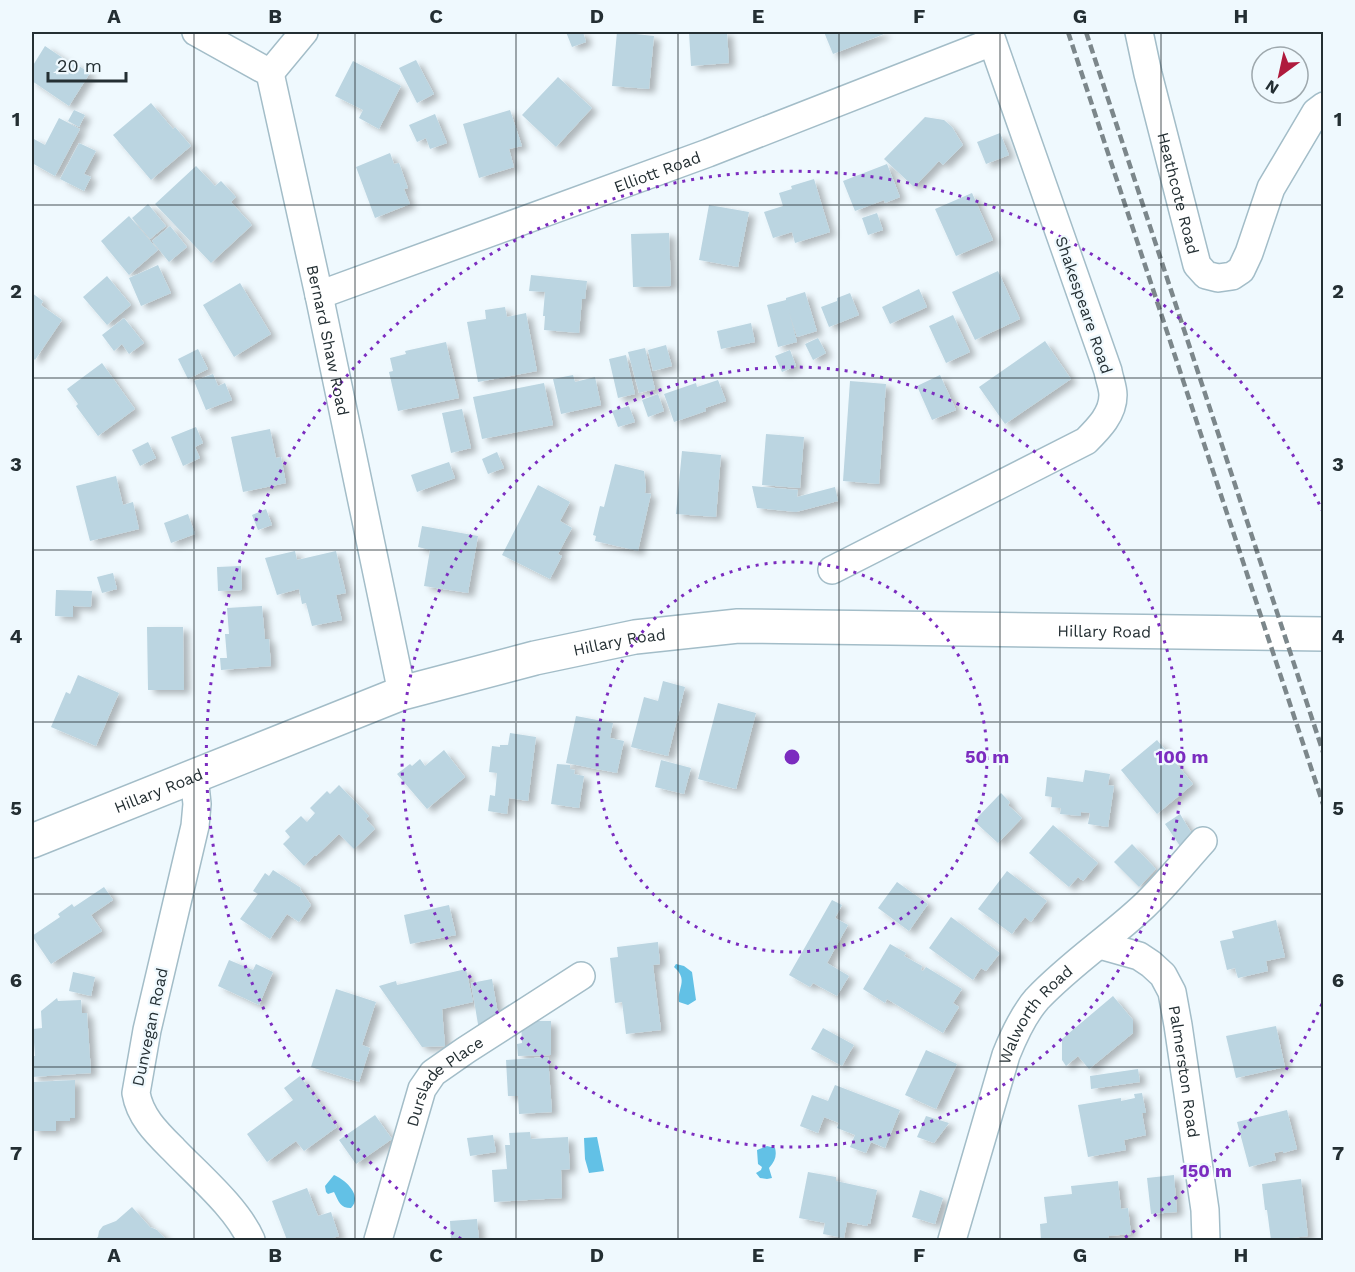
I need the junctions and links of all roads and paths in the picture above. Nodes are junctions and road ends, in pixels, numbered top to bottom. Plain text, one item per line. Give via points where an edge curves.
1 (196, 32) edge
2 (304, 32) edge
3 (1139, 32) edge
4 (990, 37) edge
5 (270, 73) junction
6 (1323, 106) edge
7 (319, 295) junction
8 (832, 570) dead end
9 (1323, 634) edge
10 (402, 693) junction
11 (194, 776) junction
12 (32, 841) edge
13 (1203, 841) dead end
14 (1100, 945) junction
15 (581, 976) dead end
16 (251, 1240) edge
17 (378, 1240) edge
18 (952, 1240) edge
19 (1206, 1240) edge

1 - 5 street
2 - 5 street
3 - 6 street, Heathcote Road via 1197,266 1206,275 1218,279 1241,270 1271,188
4 - 7 street, Elliott Road via 697,157
4 - 8 street, Shakespeare Road via 1108,371 1113,394 1110,411 1086,441
5 - 7 street, Bernard Shaw Road
7 - 10 street, Bernard Shaw Road
9 - 10 street, Hillary Road via 738,626 635,637
10 - 11 street, Hillary Road
11 - 12 street, Hillary Road
11 - 16 street, Dunvegan Road via 195,826 136,1093 154,1130 233,1212
13 - 14 street, Walworth Road via 1146,904
14 - 18 street, Walworth Road via 1036,1000 1015,1032
14 - 19 street, Palmerston Road via 1139,956 1163,975 1172,992 1205,1210
15 - 17 street, Durslade Place via 433,1072 422,1089

